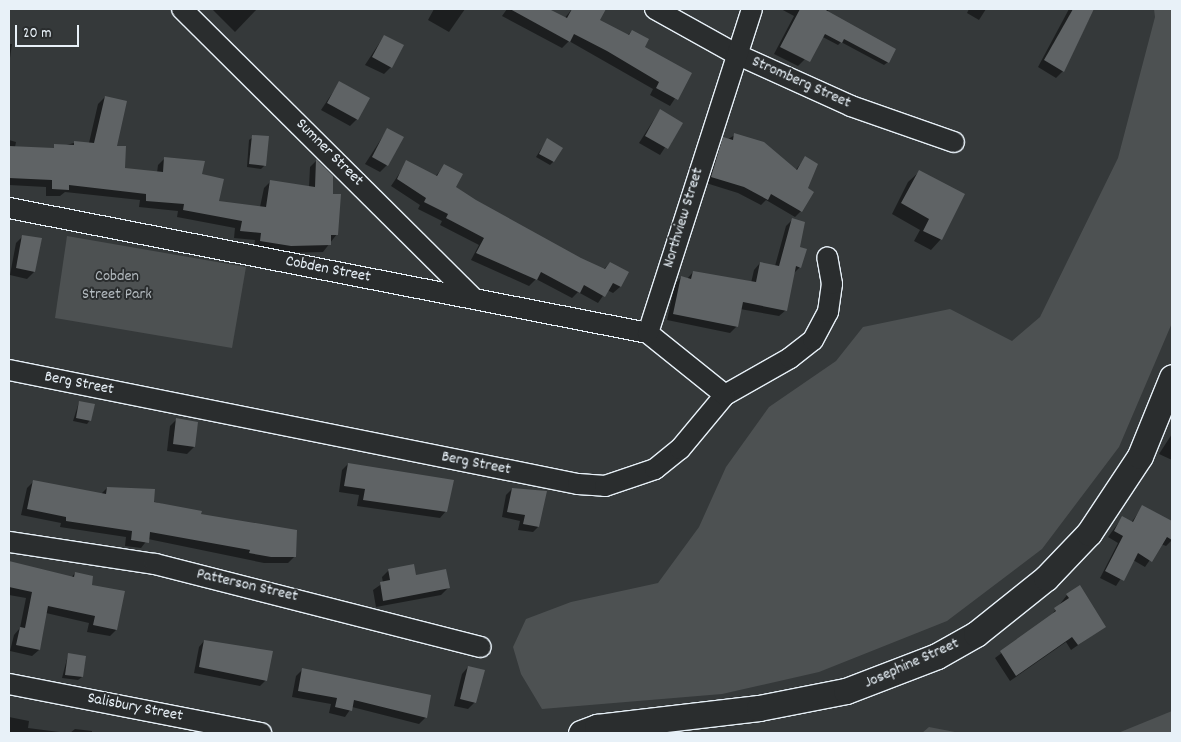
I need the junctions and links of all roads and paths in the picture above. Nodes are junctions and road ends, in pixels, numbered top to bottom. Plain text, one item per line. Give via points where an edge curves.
1 (182, 9) edge
2 (655, 9) edge
3 (752, 9) edge
4 (736, 54) junction
5 (954, 142) dead end
6 (9, 208) edge
7 (827, 257) dead end
8 (474, 298) junction
9 (648, 333) junction
10 (9, 370) edge
11 (1172, 377) edge
12 (725, 395) junction
13 (9, 542) edge
14 (481, 647) dead end
15 (9, 684) edge
16 (261, 733) edge
17 (581, 733) edge

1 - 8 street, Sumner Street
2 - 4 street, Stromberg Street
3 - 4 street, Northview Street
4 - 5 street, Stromberg Street via 851,106
4 - 9 street, Northview Street
6 - 8 street, Cobden Street
7 - 12 street, Berg Street via 832,284 828,312 813,340 790,358
8 - 9 street, Cobden Street
9 - 12 street
10 - 12 street, Berg Street via 578,484 605,486 655,469 680,449
11 - 17 street, Josephine Street via 1140,456 1088,533 1046,578 976,634 937,656 846,692 759,708 597,727
13 - 14 street, Patterson Street via 155,564
15 - 16 street, Salisbury Street

